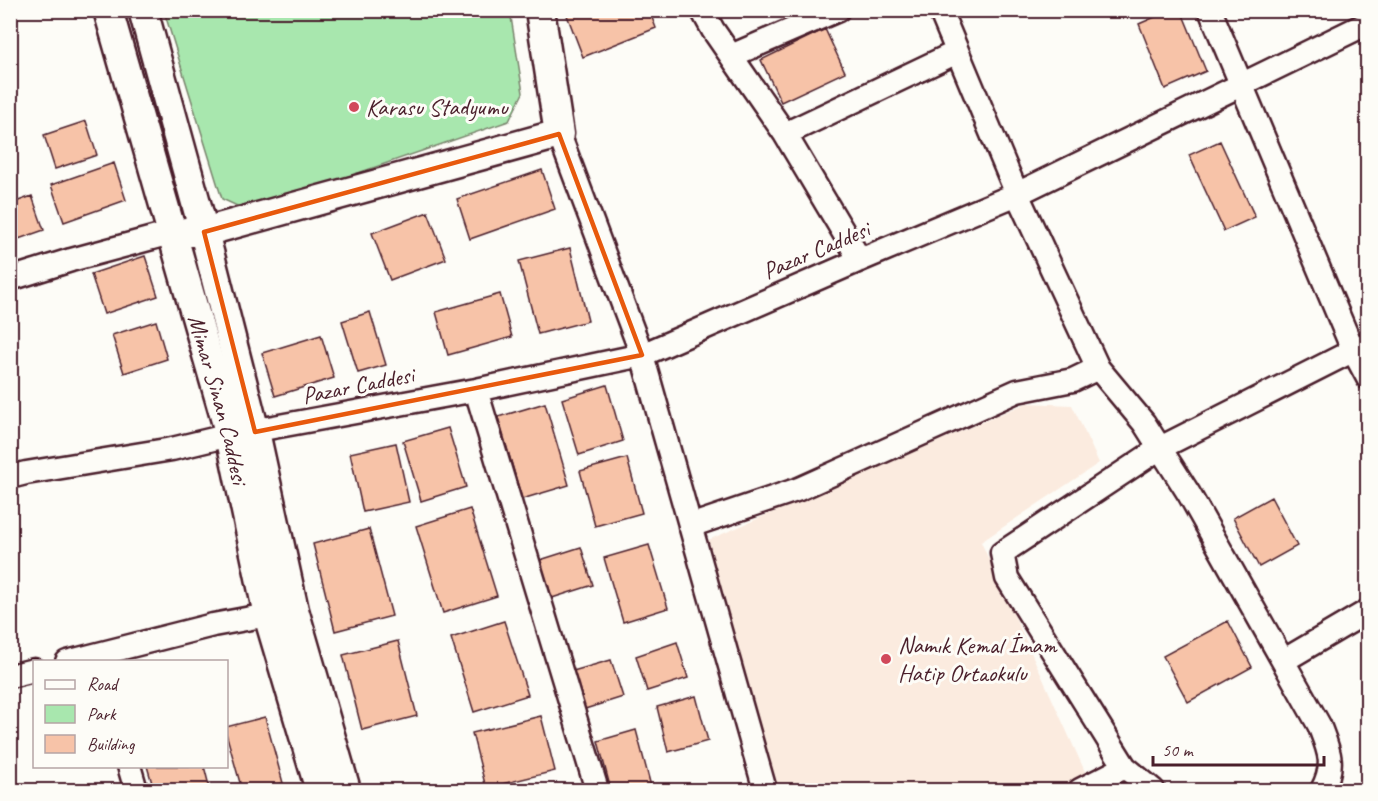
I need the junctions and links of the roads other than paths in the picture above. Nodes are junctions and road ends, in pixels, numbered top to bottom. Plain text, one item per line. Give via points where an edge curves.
1 (108, 10) edge
2 (143, 10) edge
3 (540, 10) edge
4 (702, 10) edge
5 (838, 10) edge
6 (940, 10) edge
7 (1210, 10) edge
8 (1368, 23) edge
9 (957, 52) junction
10 (731, 56) junction
11 (1242, 85) junction
12 (559, 134) junction
13 (784, 134) junction
14 (1017, 194) junction
15 (204, 232) junction
16 (171, 233) junction
17 (860, 260) junction
18 (10, 279) edge
19 (1360, 346) edge
20 (642, 355) junction
21 (1098, 368) junction
22 (1368, 378) edge
23 (476, 390) junction
24 (242, 433) junction
25 (1160, 448) junction
26 (10, 477) edge
27 (690, 526) junction
28 (1368, 611) edge
29 (281, 612) junction
30 (98, 658) edge
31 (82, 660) edge
32 (1283, 661) junction
33 (33, 670) edge
34 (10, 676) edge
35 (1125, 767) junction
36 (130, 768) edge
37 (136, 790) edge
38 (320, 790) edge
39 (346, 790) edge
40 (597, 790) edge
41 (765, 790) edge
42 (1080, 790) edge
43 (1153, 790) edge
44 (1322, 790) edge

1 - 16 main road, Mimar Sinan Caddesi
2 - 15 main road, Mimar Sinan Caddesi
3 - 12 main road
4 - 10 street
5 - 10 street
6 - 9 street
7 - 11 street
8 - 11 street, Pazar Caddesi
9 - 13 street
9 - 14 street
10 - 13 street
11 - 14 street, Pazar Caddesi
11 - 19 street
12 - 15 main road
12 - 20 street
13 - 17 street
14 - 17 street, Pazar Caddesi
14 - 21 street
15 - 16 main road
15 - 24 main road, Mimar Sinan Caddesi
16 - 18 street
16 - 24 main road, Mimar Sinan Caddesi
17 - 20 street, Pazar Caddesi
19 - 22 street
19 - 25 street
20 - 23 street, Pazar Caddesi
20 - 27 street
21 - 25 street
21 - 27 street via 1073,380 1017,391 799,489
23 - 24 street, Pazar Caddesi
23 - 40 street
24 - 26 street, Pazar Caddesi
24 - 29 main road, Mimar Sinan Caddesi
25 - 32 street
25 - 35 street via 1002,553 1007,578
27 - 41 street
28 - 32 street
29 - 30 street via 213,625
29 - 38 main road, Mimar Sinan Caddesi
29 - 39 main road, Mimar Sinan Caddesi
30 - 31 street
32 - 44 street via 1319,725 1331,756
33 - 34 street
35 - 42 street
35 - 43 street
36 - 37 street

